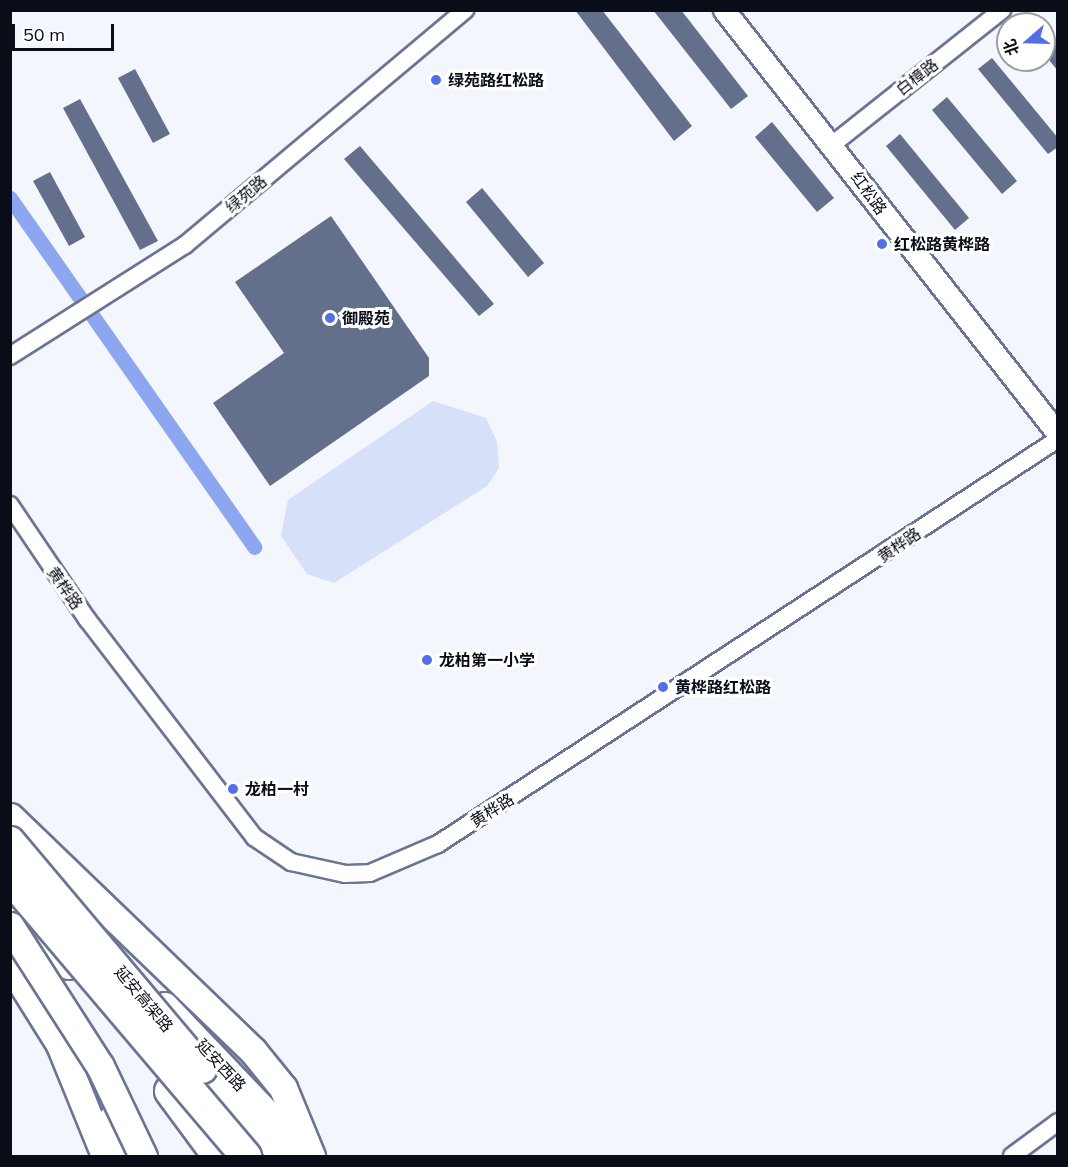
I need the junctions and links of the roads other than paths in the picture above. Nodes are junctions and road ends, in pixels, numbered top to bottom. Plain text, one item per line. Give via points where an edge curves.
1 (465, 10) edge
2 (724, 10) edge
3 (1002, 10) edge
4 (833, 144) junction
5 (10, 356) edge
6 (1058, 434) edge
7 (1058, 440) edge
8 (10, 505) edge
9 (10, 817) edge
10 (10, 841) edge
11 (10, 878) edge
12 (10, 883) edge
13 (10, 906) edge
14 (10, 929) edge
15 (43, 940) junction
16 (10, 965) edge
17 (56, 997) junction
18 (203, 1069) junction
19 (1058, 1122) edge
20 (105, 1156) edge
21 (125, 1156) edge
22 (143, 1156) edge
23 (216, 1156) edge
24 (246, 1156) edge
25 (258, 1156) edge
26 (279, 1156) edge
27 (286, 1156) edge
28 (309, 1156) edge
29 (1012, 1156) edge

1 - 5 street, 绿苑路 via 185,245 104,300
2 - 4 street, 红松路
3 - 4 street, 白樟路
4 - 6 street, 红松路
7 - 8 street, 黄桦路 via 469,825 412,860 370,873 345,874 300,864 254,837 87,619
9 - 28 highway via 253,1051 283,1089
10 - 18 highway, 延安高架路, bridge
10 - 28 main road, 延安西路
11 - 24 highway, 延安高架路, bridge
12 - 23 highway, bridge via 170,1090
13 - 15 main road
14 - 15 main road
14 - 17 highway, bridge
14 - 21 main road via 71,1032
15 - 25 main road
16 - 20 main road via 60,1045
17 - 21 highway, bridge via 89,1061
17 - 22 highway, bridge via 100,1066
18 - 26 highway, 延安高架路
18 - 27 highway
19 - 29 street

